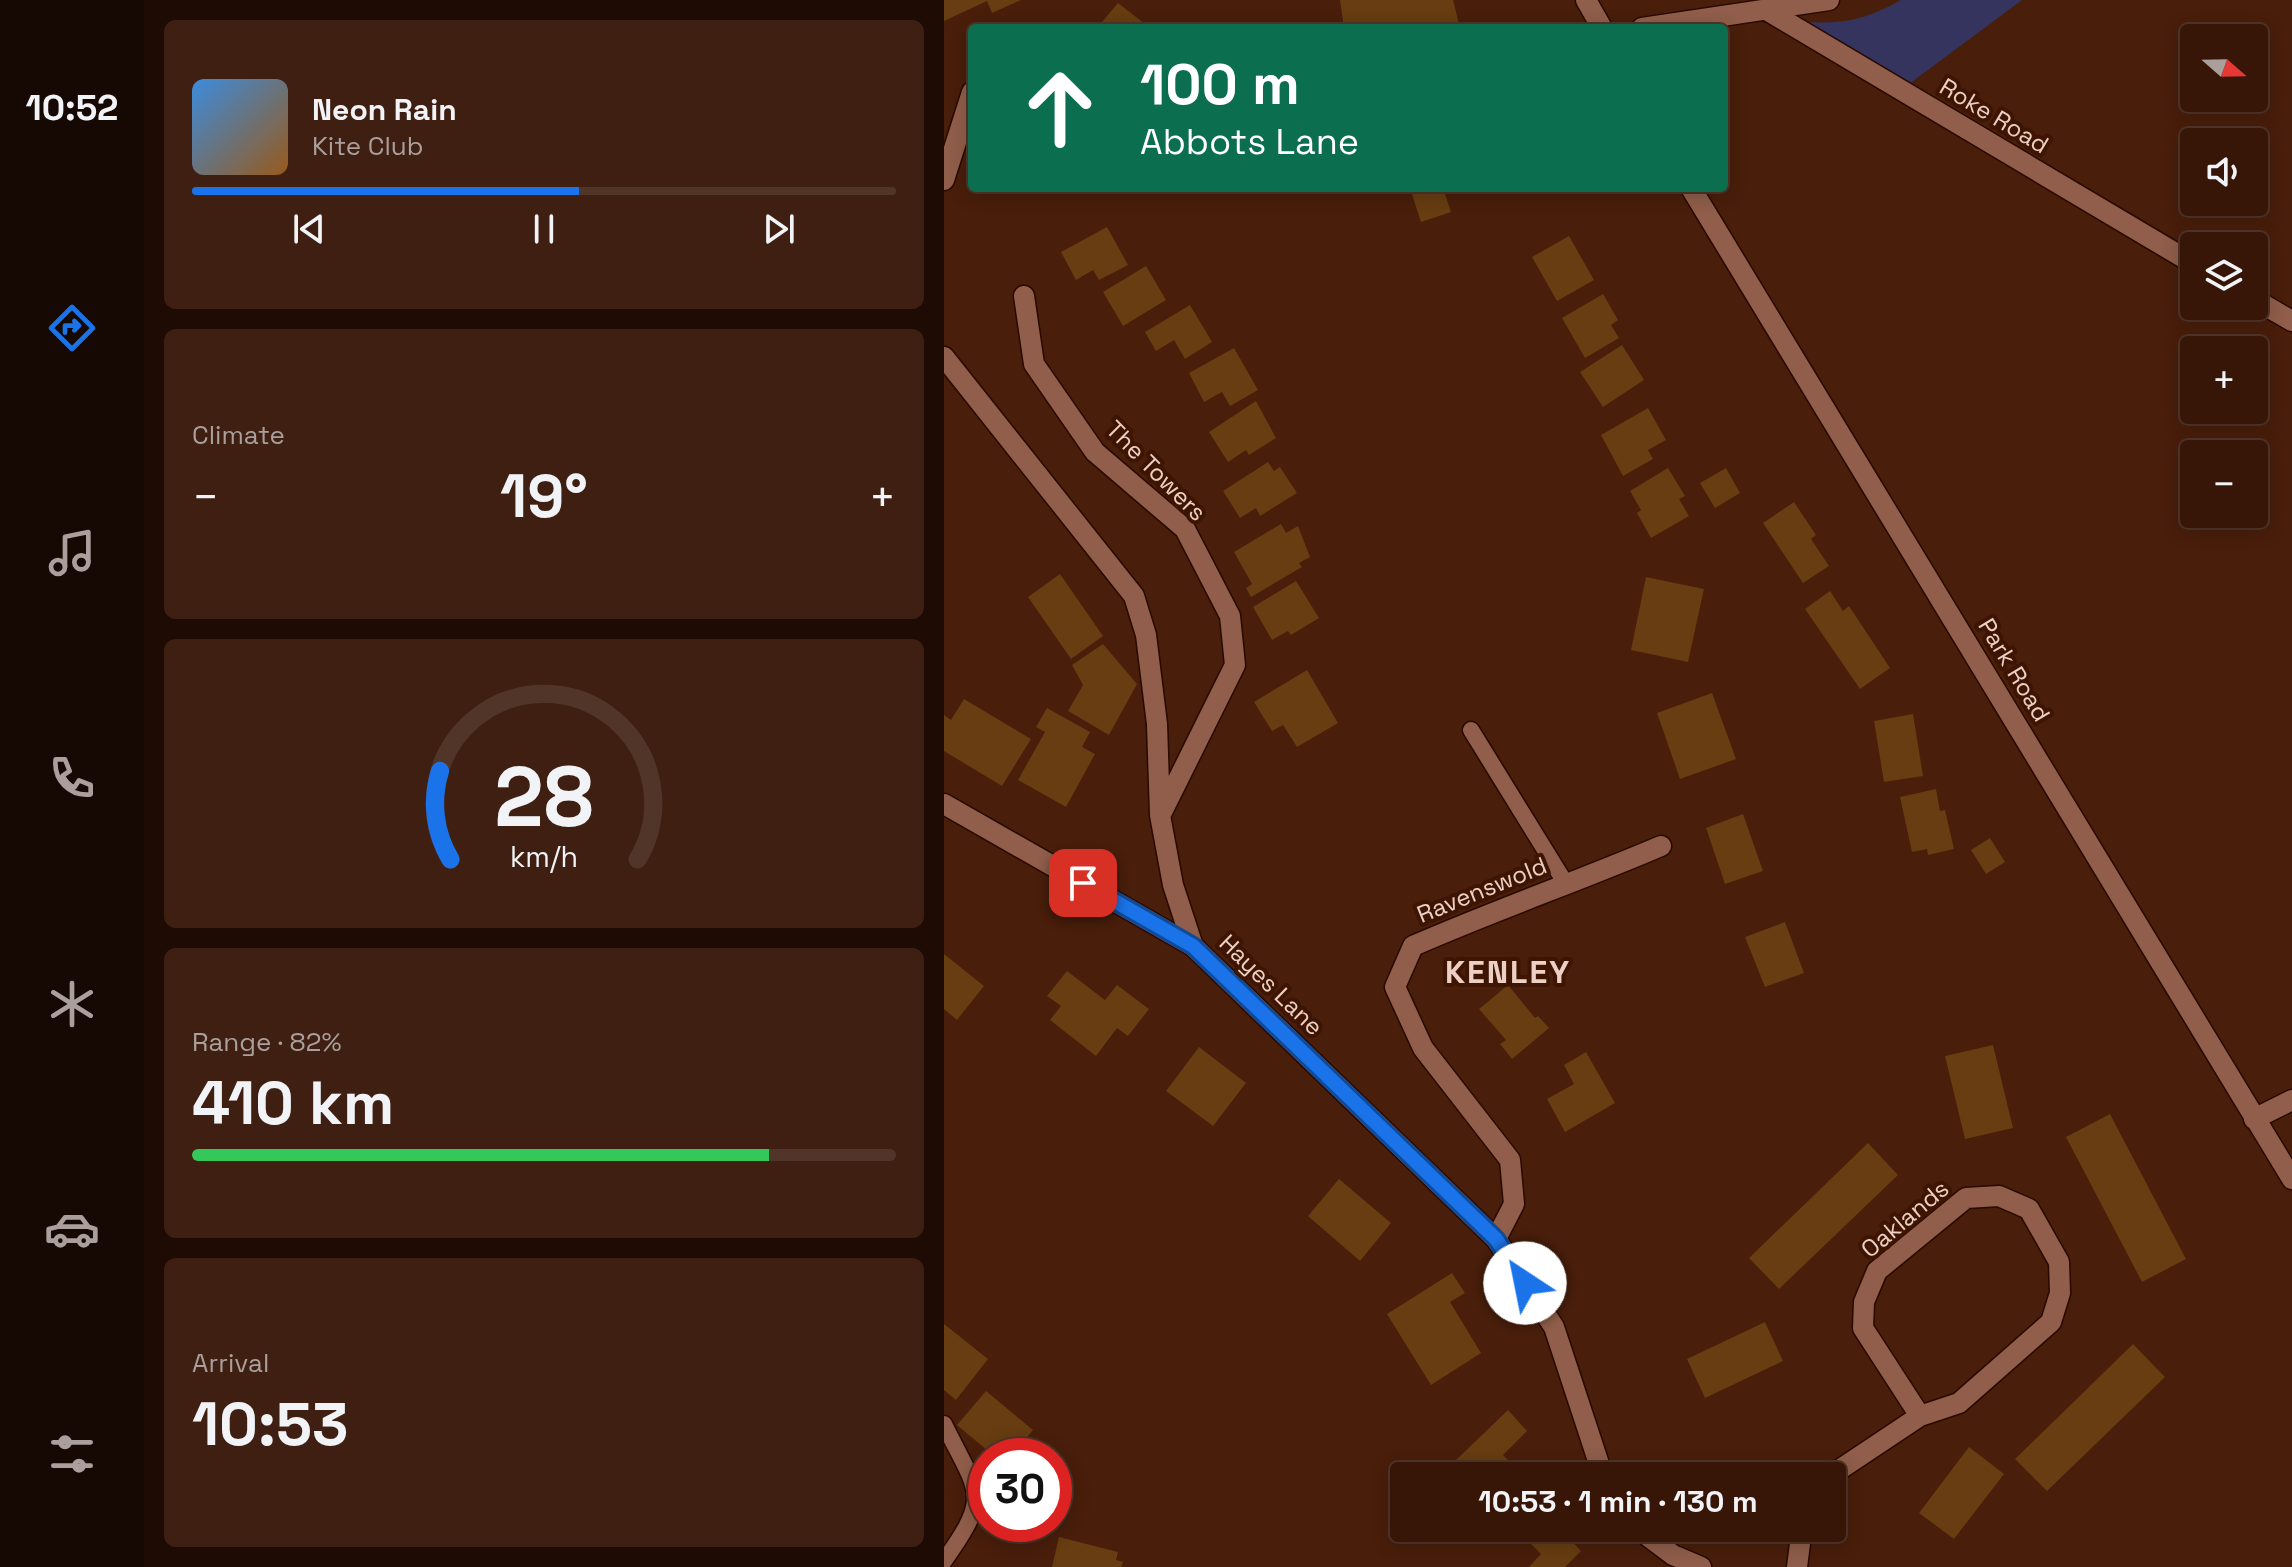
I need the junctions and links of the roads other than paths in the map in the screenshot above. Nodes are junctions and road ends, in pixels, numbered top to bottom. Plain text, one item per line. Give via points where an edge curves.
1 (1586, 0) edge
2 (1829, 0) edge
3 (1768, 11) junction
4 (1600, 24) edge
5 (1672, 24) edge
6 (968, 105) edge
7 (944, 180) edge
8 (1693, 192) edge
9 (2180, 256) edge
10 (1024, 296) dead end
11 (2268, 307) edge
12 (2292, 321) edge
13 (944, 357) edge
14 (1471, 730) dead end
15 (944, 804) edge
16 (1160, 815) junction
17 (1661, 846) dead end
18 (1566, 884) junction
19 (1193, 946) junction
20 (2292, 1100) edge
21 (2254, 1119) junction
22 (2292, 1179) edge
23 (1496, 1239) junction
24 (1920, 1416) junction
25 (944, 1424) edge
26 (1598, 1462) edge
27 (1846, 1465) edge
28 (1656, 1542) edge
29 (1800, 1542) edge
30 (944, 1561) edge
31 (1701, 1567) edge
32 (1797, 1567) edge

1 - 4 street
2 - 3 street
3 - 5 street
3 - 9 street, Roke Road
6 - 7 street
8 - 21 street, Park Road
10 - 16 street, The Towers via 1034,364 1095,452 1185,529 1230,616 1235,665
11 - 12 street
13 - 16 street, Hayes Lane via 1134,596 1146,635 1157,724
14 - 18 lane
15 - 19 street
16 - 19 street, Hayes Lane via 1173,885
17 - 18 street, Ravenswold
18 - 23 street, Ravenswold via 1413,946 1395,987 1423,1048 1510,1160 1514,1204
19 - 23 street, Hayes Lane
20 - 21 street
21 - 22 street, Park Road
23 - 26 street, Hayes Lane via 1554,1327
24 - 24 street, Oaklands via 1959,1403 2051,1322 2060,1293 2059,1262 2029,1209 1999,1196 1966,1198 1877,1271 1864,1302 1863,1328
24 - 27 street, Oaklands
25 - 30 lane via 973,1485 977,1507
28 - 31 street
29 - 32 street

